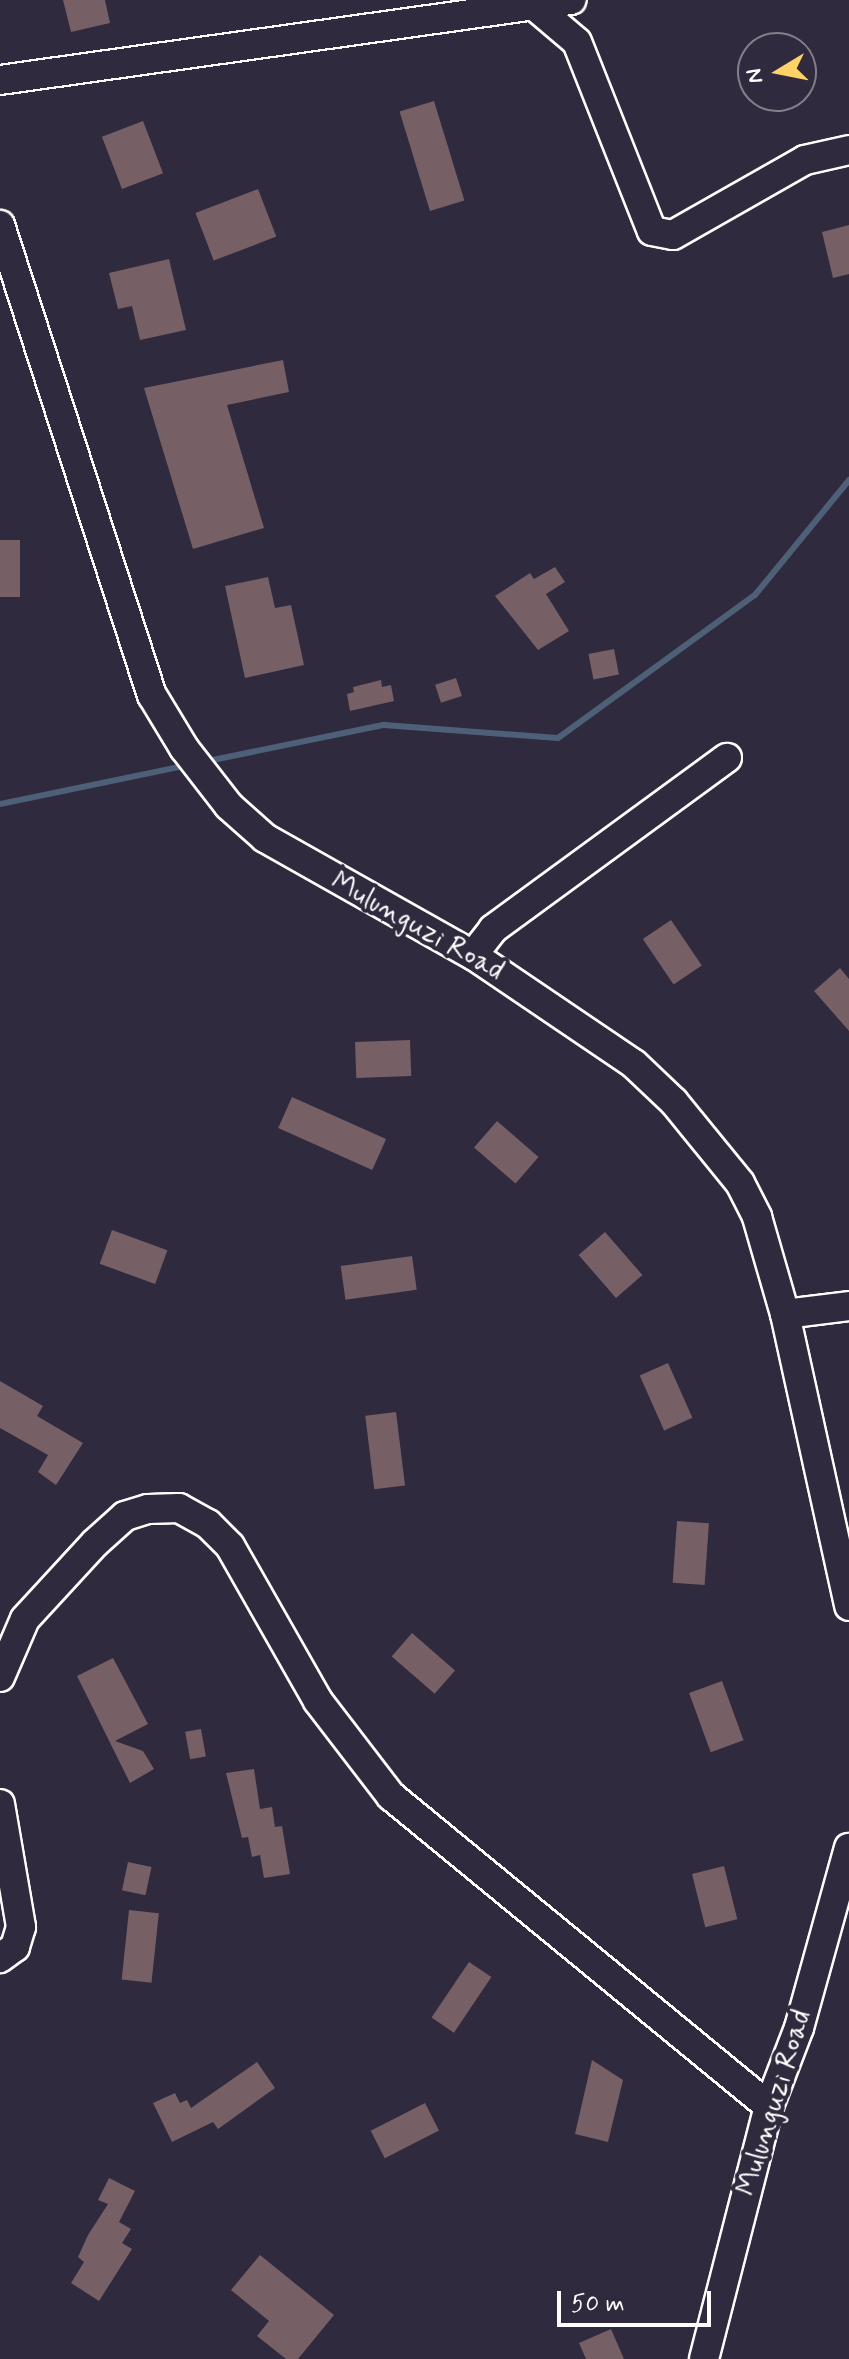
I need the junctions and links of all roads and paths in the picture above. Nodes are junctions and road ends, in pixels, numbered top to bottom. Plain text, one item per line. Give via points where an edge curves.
1 (571, 0) edge
2 (537, 8) junction
3 (0, 80) edge
4 (849, 150) edge
5 (0, 225) edge
6 (727, 758) dead end
7 (473, 955) junction
8 (849, 1306) edge
9 (785, 1314) junction
10 (849, 1606) edge
11 (0, 1677) edge
12 (0, 1804) edge
13 (849, 1848) edge
14 (0, 1958) edge
15 (769, 2106) junction
16 (704, 2359) edge

1 - 2 street
2 - 3 street
2 - 4 street via 577,42 652,231 673,235 805,160
5 - 7 street, Mulunguzi Road via 152,695 184,748 229,806 265,838
6 - 7 street via 493,929
7 - 9 street, Mulunguzi Road via 591,1032 674,1102 740,1183 757,1217
8 - 9 street
9 - 10 street, Mulunguzi Road
11 - 15 street via 25,1619 125,1516 179,1508 208,1524 230,1546 318,1701 391,1796
12 - 14 street via 21,1927 15,1947
13 - 15 street, Mulunguzi Road via 799,2028
15 - 16 street, Mulunguzi Road

